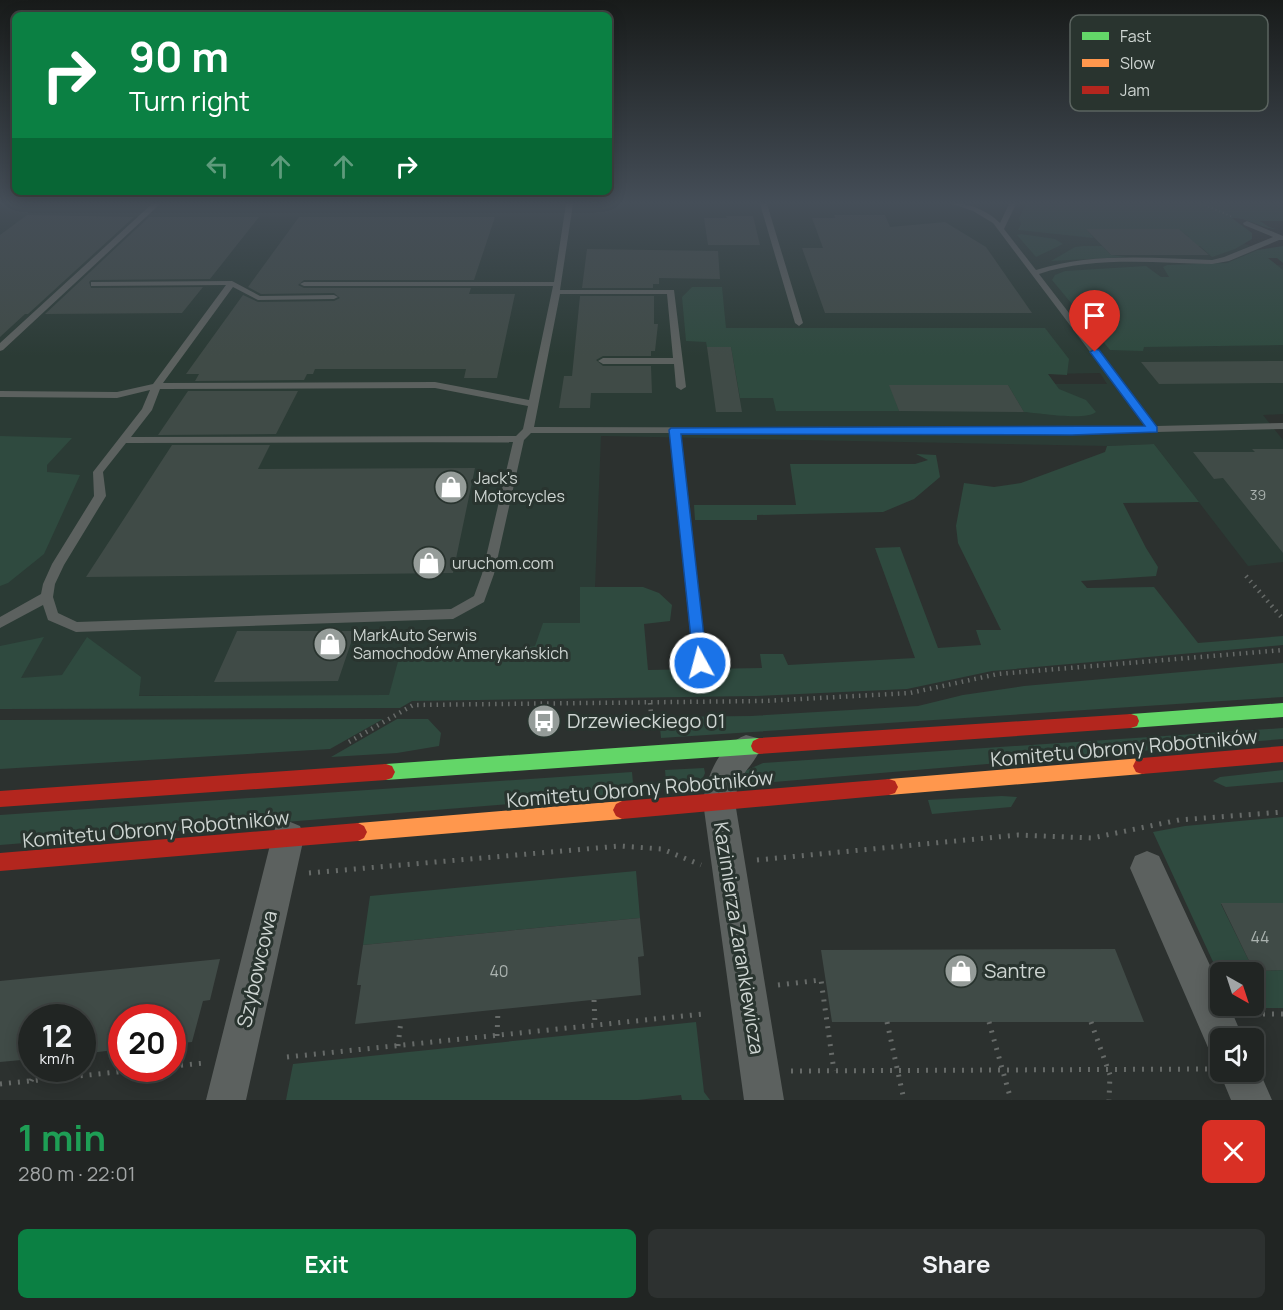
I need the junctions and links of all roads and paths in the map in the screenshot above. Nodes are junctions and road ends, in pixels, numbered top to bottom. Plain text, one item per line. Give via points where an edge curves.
1 (103, 253) edge
2 (562, 253) edge
3 (778, 253) edge
4 (1018, 253) edge
5 (1243, 253) edge
6 (1034, 273) junction
7 (232, 283) junction
8 (94, 284) dead end
9 (304, 284) dead end
10 (556, 288) junction
11 (334, 297) dead end
12 (799, 323) dead end
13 (0, 348) edge
14 (603, 361) dead end
15 (678, 361) junction
16 (156, 386) junction
17 (681, 387) dead end
18 (0, 394) edge
19 (533, 404) junction
20 (1283, 426) edge
21 (1153, 429) junction
22 (675, 430) junction
23 (524, 435) junction
24 (123, 440) junction
25 (1246, 576) dead end
26 (47, 597) junction
27 (1283, 619) edge
28 (0, 623) edge
29 (1283, 650) edge
30 (700, 663) dead end
31 (1283, 710) edge
32 (340, 748) dead end
33 (746, 748) junction
34 (1283, 754) edge
35 (0, 799) edge
36 (719, 802) junction
37 (1283, 812) edge
38 (288, 837) junction
39 (749, 861) dead end
40 (0, 862) edge
41 (710, 865) dead end
42 (1147, 868) dead end
43 (306, 874) dead end
44 (771, 985) dead end
45 (594, 1000) dead end
46 (498, 1010) dead end
47 (703, 1014) dead end
48 (1283, 1014) edge
49 (401, 1020) dead end
50 (887, 1022) dead end
51 (1091, 1022) dead end
52 (989, 1023) dead end
53 (595, 1025) junction
54 (1219, 1028) edge
55 (1260, 1028) edge
56 (497, 1036) junction
57 (398, 1046) junction
58 (1210, 1051) edge
59 (287, 1057) dead end
60 (219, 1062) dead end
61 (186, 1065) edge
62 (898, 1070) junction
63 (1003, 1070) junction
64 (1108, 1070) junction
65 (787, 1071) dead end
66 (834, 1071) junction
67 (21, 1082) edge
68 (1244, 1082) edge
69 (0, 1084) edge
70 (226, 1100) edge
71 (764, 1100) edge
72 (904, 1100) edge
73 (1011, 1100) edge
74 (1109, 1100) edge
75 (1252, 1100) edge

1 - 13 lane
2 - 10 lane
3 - 12 lane
4 - 6 lane
5 - 6 lane via 1212,262 1125,261 1062,265
6 - 21 lane
7 - 8 lane
7 - 11 lane via 258,298
7 - 16 lane
9 - 10 lane
10 - 15 lane via 671,292
10 - 19 lane
14 - 15 lane
15 - 17 lane
16 - 18 lane via 117,395
16 - 19 lane via 435,385
16 - 24 lane via 147,410
19 - 23 lane
20 - 21 lane
21 - 22 lane
22 - 23 lane
22 - 30 lane
23 - 24 lane
23 - 26 lane via 488,574 478,599 453,614 76,627 53,616
24 - 26 lane via 98,472 100,496 58,564
25 - 27 path
26 - 28 lane
29 - 32 path via 998,674 910,693 764,701 413,705
31 - 33 street, Komitetu Obrony Robotników
33 - 35 street, Komitetu Obrony Robotników
33 - 36 street, Kazimierza Zarankiewicza via 728,766
34 - 36 street, Komitetu Obrony Robotników
36 - 38 street, Komitetu Obrony Robotników
36 - 71 street, Kazimierza Zarankiewicza
37 - 39 path via 1179,820 1092,838 1018,835
38 - 40 street, Komitetu Obrony Robotników
38 - 70 street, Szybowcowa
41 - 43 path via 695,864 662,849 620,846
42 - 54 street
44 - 66 path via 820,980
45 - 53 path
46 - 56 path
47 - 53 path
48 - 55 path
49 - 57 path
50 - 62 path
51 - 64 path
52 - 63 path
53 - 56 path
56 - 57 path
57 - 59 path
58 - 64 path
60 - 61 path
62 - 63 path
62 - 66 path
62 - 72 path
63 - 64 path
63 - 73 path
64 - 74 path
65 - 66 path
67 - 69 path
68 - 75 street

